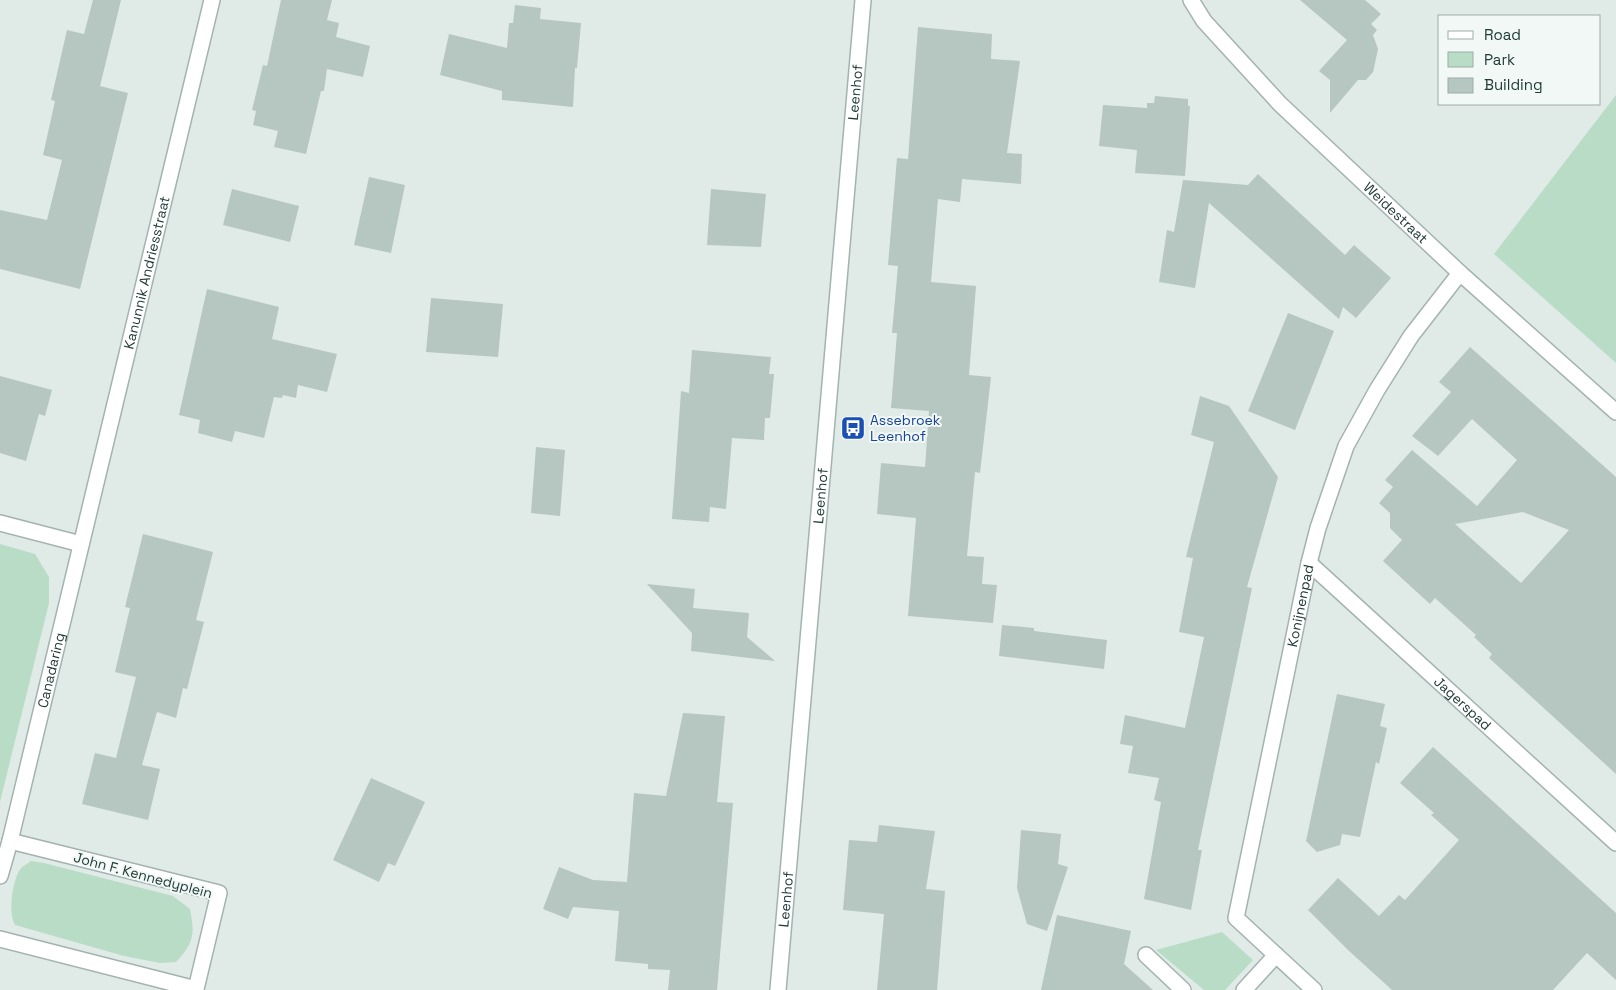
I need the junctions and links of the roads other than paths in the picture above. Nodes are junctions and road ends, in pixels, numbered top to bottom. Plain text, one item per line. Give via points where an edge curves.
1 (212, 0) edge
2 (863, 0) edge
3 (1191, 0) edge
4 (1460, 273) junction
5 (1616, 412) edge
6 (0, 523) edge
7 (81, 544) junction
8 (1309, 563) junction
9 (10, 841) junction
10 (1616, 843) edge
11 (0, 876) edge
12 (0, 939) edge
13 (1276, 955) junction
14 (1146, 956) dead end
15 (778, 990) edge
16 (1183, 990) edge
17 (1244, 990) edge
18 (1314, 990) edge

1 - 7 street, Kanunnik Andriesstraat
2 - 15 street, Leenhof
3 - 4 street, Weidestraat via 1204,21 1280,104
4 - 5 street, Weidestraat
4 - 8 street, Konijnenpad via 1411,336 1376,390 1346,446
6 - 7 street
7 - 9 street, Canadaring
8 - 10 street, Jagerspad
8 - 13 street, Konijnenpad via 1236,918
9 - 11 street, Canadaring
9 - 12 street, John F. Kennedyplein via 219,892 196,989
13 - 17 street
13 - 18 street, Konijnenpad
14 - 16 street

